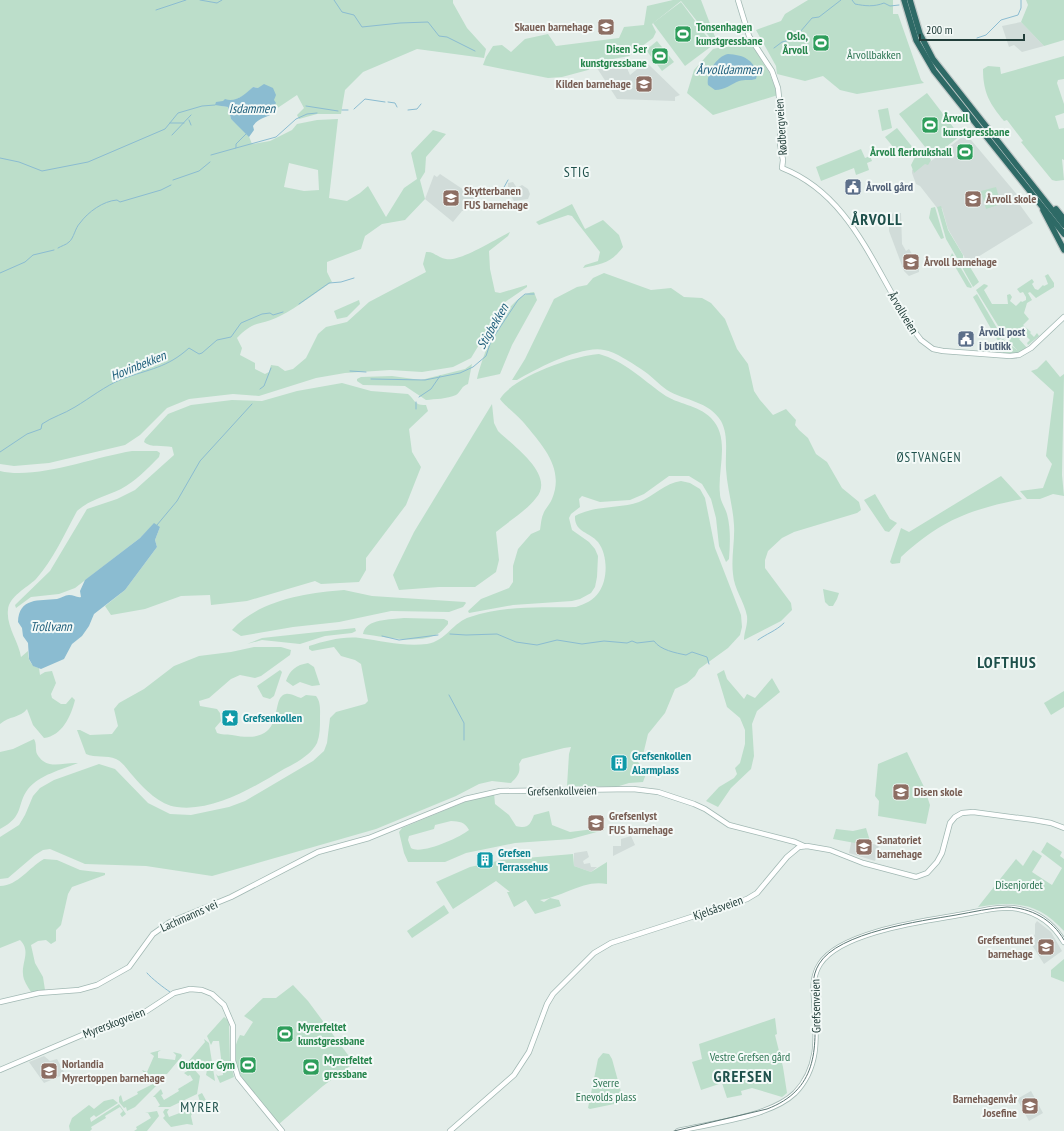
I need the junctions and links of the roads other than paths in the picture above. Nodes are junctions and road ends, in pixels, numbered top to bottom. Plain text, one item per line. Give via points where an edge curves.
1 (738, 0) edge
2 (904, 0) edge
3 (910, 0) edge
4 (782, 168) joint
5 (1033, 184) junction
6 (1031, 191) junction
7 (1064, 219) edge
8 (1064, 225) edge
9 (1064, 234) edge
10 (1064, 250) edge
11 (1064, 317) edge
12 (1064, 828) edge
13 (804, 846) junction
14 (318, 852) joint
15 (1064, 942) edge
16 (0, 1002) edge
17 (0, 1070) edge
18 (282, 1131) edge
19 (450, 1131) edge
20 (678, 1131) edge

1 - 4 street, Rødbergveien via 747,31 772,71 778,88
2 - 6 highway via 913,34 928,62
3 - 5 highway via 920,34 932,59
4 - 11 street, Årvollveien via 816,186 843,212 917,336 930,347 943,351 1016,356 1031,348
5 - 7 highway
5 - 8 highway
6 - 9 highway
6 - 10 highway
12 - 13 street via 1034,820 973,812 962,813 950,824 937,862 927,872 916,877 863,863 834,851
13 - 14 street, Grefsenkollveien via 729,826 705,809 689,802 658,792 633,789 497,792 465,799 369,838
13 - 19 street, Kjelsåsveien via 792,851 764,885 747,899 611,943 597,950 551,997 531,1047 519,1069
14 - 16 street, Lachmanns vei via 235,896 161,928 150,937 129,967 100,984 79,990 43,992
15 - 20 street, Grefsenveien via 1054,927 1040,916 1024,910 1005,908 896,926 838,948 824,958 815,973 813,986 816,1049 810,1069 799,1088 784,1102 766,1110
17 - 18 street, Myrerskogveien via 101,1027 144,1012 174,993 190,989 202,990 212,994 224,1005 233,1026 233,1061 238,1077

